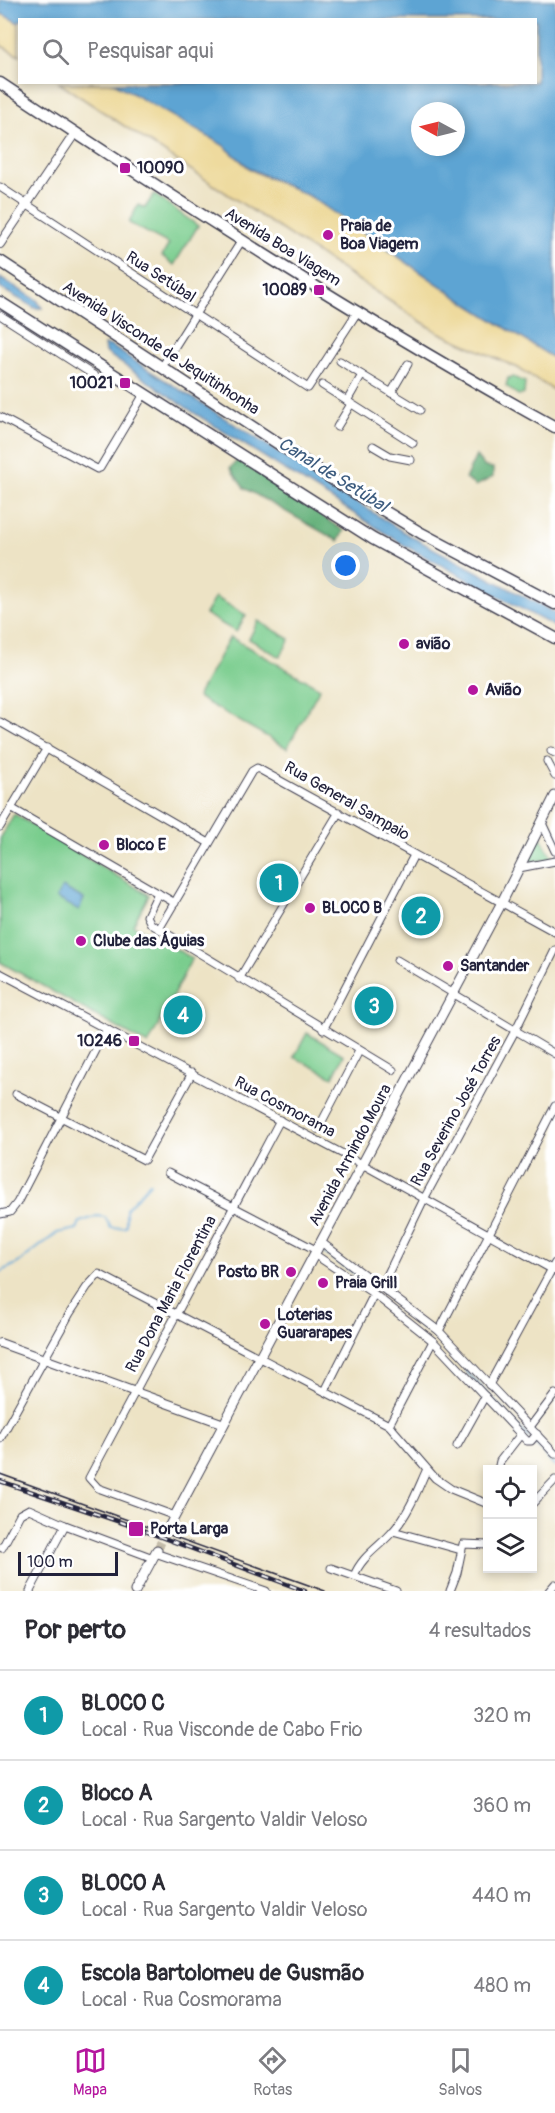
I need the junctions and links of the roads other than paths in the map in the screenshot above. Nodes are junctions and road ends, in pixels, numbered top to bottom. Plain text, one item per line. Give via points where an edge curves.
1 (0, 83) edge
2 (75, 133) junction
3 (0, 187) edge
4 (27, 204) junction
5 (242, 240) junction
6 (0, 244) edge
7 (0, 261) edge
8 (0, 302) edge
9 (358, 311) junction
10 (0, 315) edge
11 (195, 316) junction
12 (340, 361) dead end
13 (408, 364) dead end
14 (162, 367) junction
15 (362, 375) junction
16 (95, 376) dead end
17 (322, 385) dead end
18 (391, 393) junction
19 (144, 394) junction
20 (349, 402) junction
21 (420, 410) dead end
22 (0, 417) edge
23 (337, 427) dead end
24 (555, 427) edge
25 (413, 443) dead end
26 (373, 446) dead end
27 (411, 460) dead end
28 (555, 604) edge
29 (555, 638) edge
30 (0, 722) edge
31 (47, 748) junction
32 (554, 754) edge
33 (555, 776) edge
34 (555, 796) edge
35 (11, 808) junction
36 (339, 812) junction
37 (542, 823) junction
38 (0, 827) edge
39 (209, 843) junction
40 (555, 851) edge
41 (414, 855) junction
42 (555, 861) edge
43 (519, 868) junction
44 (158, 894) junction
45 (175, 903) junction
46 (501, 904) junction
47 (159, 929) junction
48 (555, 932) edge
49 (555, 950) edge
50 (397, 960) dead end
51 (0, 973) edge
52 (239, 979) junction
53 (453, 992) junction
54 (107, 1029) junction
55 (516, 1029) junction
56 (323, 1030) junction
57 (359, 1051) junction
58 (555, 1054) edge
59 (393, 1070) dead end
60 (192, 1073) junction
61 (16, 1094) dead end
62 (555, 1106) edge
63 (63, 1118) junction
64 (280, 1120) junction
65 (318, 1129) dead end
66 (362, 1164) junction
67 (168, 1173) dead end
68 (424, 1199) junction
69 (234, 1206) junction
70 (0, 1214) edge
71 (488, 1234) junction
72 (317, 1248) junction
73 (554, 1268) edge
74 (382, 1286) junction
75 (374, 1294) junction
76 (176, 1313) junction
77 (439, 1331) junction
78 (433, 1341) junction
79 (0, 1344) edge
80 (259, 1358) junction
81 (46, 1360) junction
82 (489, 1385) junction
83 (325, 1391) junction
84 (133, 1392) junction
85 (555, 1394) edge
86 (485, 1396) junction
87 (224, 1424) junction
88 (389, 1425) junction
89 (530, 1427) junction
90 (521, 1434) junction
91 (534, 1438) junction
92 (0, 1439) edge
93 (457, 1446) dead end
94 (555, 1454) edge
95 (499, 1465) edge
96 (426, 1471) junction
97 (555, 1480) edge
98 (537, 1499) edge
99 (483, 1502) edge
100 (175, 1516) junction
101 (65, 1525) junction
102 (170, 1527) tunnel mouth
103 (393, 1531) junction
104 (483, 1545) edge
105 (2, 1548) dead end
106 (461, 1550) junction
107 (155, 1554) junction
108 (331, 1569) dead end
109 (354, 1576) junction
110 (555, 1584) edge
111 (30, 1591) edge
112 (135, 1591) edge
113 (266, 1591) edge
114 (396, 1591) edge
115 (450, 1591) edge
116 (549, 1591) edge

1 - 2 main road, Avenida Boa Viagem
2 - 4 street
2 - 5 main road, Avenida Boa Viagem
3 - 4 street, Rua Setúbal
4 - 6 street
4 - 11 street, Rua Setúbal
5 - 9 main road, Avenida Boa Viagem
5 - 11 street
7 - 14 main road, Avenida Visconde de Jequitinhonha
8 - 19 main road
9 - 11 street, Rua Setúbal via 308,388
9 - 24 main road, Avenida Boa Viagem
10 - 16 street
11 - 14 street
12 - 15 street
13 - 18 street
14 - 28 main road, Avenida Visconde de Jequitinhonha via 338,483 421,533
15 - 18 street
15 - 20 street
17 - 20 street
18 - 21 street
19 - 22 street via 100,468 92,468
19 - 29 main road via 373,539
20 - 23 street
20 - 25 street
26 - 27 street via 390,456
30 - 31 street
31 - 35 street
31 - 39 street
32 - 33 street via 549,764
34 - 37 main road, Avenida Armindo Moura
35 - 38 street
35 - 44 street
36 - 39 street, Rua General Sampaio via 257,768
36 - 41 street, Rua General Sampaio
36 - 52 street
37 - 40 street
37 - 43 main road, Avenida Armindo Moura
39 - 45 street, Rua General Sampaio
41 - 46 street, Rua General Sampaio
41 - 56 street
42 - 43 street
43 - 46 main road, Avenida Armindo Moura
44 - 45 street
44 - 47 street via 147,916 148,922
45 - 47 street, Rua General Sampaio
46 - 48 street, Rua General Sampaio
46 - 53 main road, Avenida Armindo Moura
47 - 52 street
49 - 55 street, Rua Severino José Torres
50 - 53 street
51 - 54 street, Rua Cosmorama
52 - 56 street
53 - 55 street
53 - 66 main road, Avenida Armindo Moura
54 - 60 street, Rua Cosmorama
54 - 63 street
55 - 58 street
55 - 68 street, Rua Severino José Torres
56 - 57 street
57 - 59 street
57 - 65 street
60 - 63 street via 144,1160
60 - 64 street, Rua Cosmorama
61 - 63 street
62 - 71 street
63 - 70 street via 17,1203 10,1212
64 - 66 street, Rua Cosmorama
64 - 69 street, Rua Dona Maria Florentina
66 - 68 street, Rua Cosmorama
66 - 72 main road, Avenida Armindo Moura
67 - 69 street
68 - 71 street, Rua Cosmorama
68 - 74 street, Rua Severino José Torres
69 - 72 street
69 - 76 street, Rua Dona Maria Florentina
71 - 73 street, Rua Cosmorama
71 - 77 street
72 - 74 street
72 - 75 street
72 - 80 main road, Avenida Armindo Moura
73 - 82 street
74 - 77 street
75 - 78 street
75 - 83 street
76 - 80 street
76 - 81 street via 106,1276 96,1275 70,1313
76 - 84 street, Rua Dona Maria Florentina
77 - 82 street
78 - 86 street
78 - 88 street
79 - 81 street
80 - 83 street
80 - 87 main road, Avenida Armindo Moura
81 - 84 street
81 - 92 street
82 - 89 street
83 - 88 street
84 - 87 street
84 - 100 street, Rua Dona Maria Florentina via 95,1464 90,1482
85 - 89 street
86 - 90 street
86 - 93 street
87 - 100 main road, Avenida Armindo Moura
88 - 96 street
89 - 91 street
90 - 91 street
90 - 95 street
91 - 94 street
96 - 99 street via 451,1489
96 - 103 street
97 - 98 street
100 - 102 main road, Avenida Armindo Moura
101 - 105 street via 26,1509
101 - 107 street
101 - 111 street
103 - 106 street
103 - 109 street via 363,1559
104 - 106 street via 465,1543
106 - 115 street
107 - 112 main road
107 - 113 street
108 - 109 street
109 - 114 street
110 - 116 street

